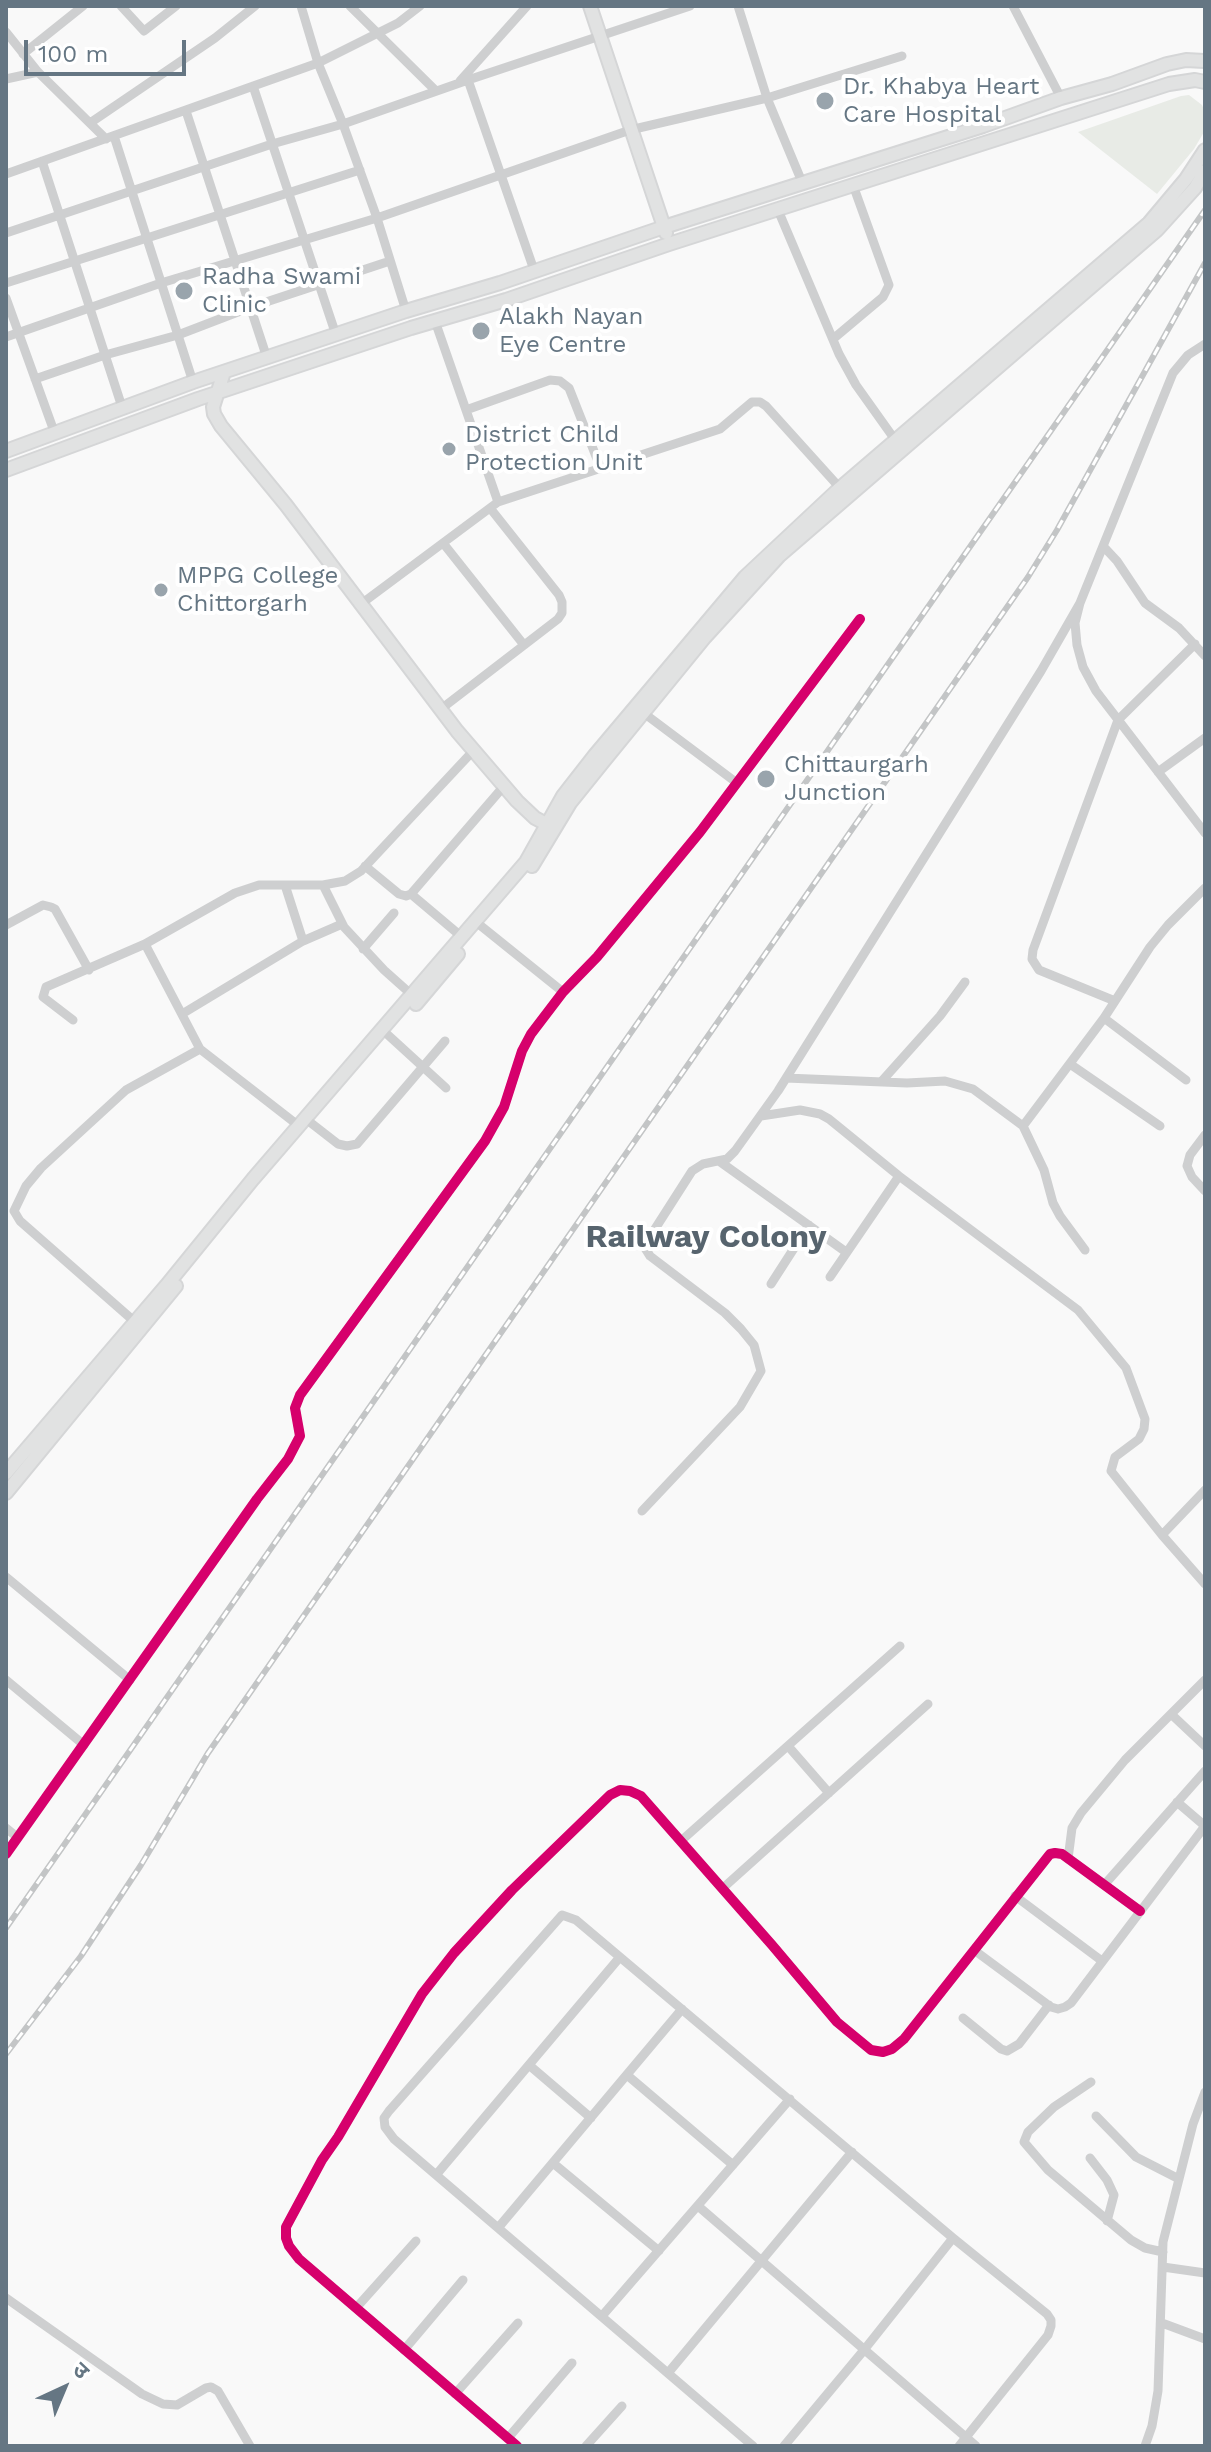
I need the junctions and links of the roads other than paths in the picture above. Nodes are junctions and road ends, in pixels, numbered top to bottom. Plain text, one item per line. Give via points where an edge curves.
1 (83, 6) edge
2 (121, 6) edge
3 (176, 6) edge
4 (255, 6) edge
5 (301, 6) edge
6 (350, 6) edge
7 (420, 6) edge
8 (527, 6) edge
9 (590, 6) edge
10 (690, 6) edge
11 (738, 6) edge
12 (1013, 6) edge
13 (6, 32) edge
14 (377, 33) junction
15 (600, 37) junction
16 (23, 54) junction
17 (902, 56) dead end
18 (1204, 60) edge
19 (318, 63) junction
20 (38, 72) junction
21 (6, 79) edge
22 (1205, 80) edge
23 (463, 82) junction
24 (253, 86) junction
25 (436, 91) junction
26 (767, 98) junction
27 (1061, 98) junction
28 (186, 111) junction
29 (90, 123) junction
30 (343, 124) junction
31 (630, 130) junction
32 (110, 138) junction
33 (272, 144) junction
34 (1205, 150) edge
35 (42, 161) junction
36 (205, 168) junction
37 (360, 170) junction
38 (1205, 171) edge
39 (6, 174) edge
40 (502, 175) junction
41 (802, 182) junction
42 (853, 185) junction
43 (132, 191) junction
44 (289, 193) junction
45 (778, 210) junction
46 (220, 214) junction
47 (59, 216) junction
48 (377, 218) junction
49 (664, 227) junction
50 (6, 233) edge
51 (147, 239) junction
52 (304, 239) junction
53 (669, 244) junction
54 (74, 260) junction
55 (235, 261) junction
56 (390, 261) junction
57 (534, 270) junction
58 (6, 283) edge
59 (161, 283) junction
60 (319, 284) junction
61 (6, 298) edge
62 (89, 307) junction
63 (251, 307) junction
64 (406, 311) junction
65 (435, 321) junction
66 (18, 333) junction
67 (178, 335) junction
68 (336, 335) junction
69 (6, 337) edge
70 (833, 339) junction
71 (1205, 344) edge
72 (105, 355) junction
73 (267, 358) junction
74 (224, 372) junction
75 (35, 379) junction
76 (193, 382) junction
77 (216, 393) junction
78 (122, 407) junction
79 (466, 410) junction
80 (55, 434) junction
81 (899, 445) junction
82 (6, 451) edge
83 (601, 469) junction
84 (6, 470) edge
85 (840, 488) junction
86 (494, 505) junction
87 (443, 543) junction
88 (1103, 546) junction
89 (1080, 603) junction
90 (361, 604) junction
91 (860, 619) dead end
92 (1195, 644) junction
93 (524, 645) junction
94 (1205, 656) edge
95 (441, 709) junction
96 (639, 710) junction
97 (1118, 720) junction
98 (1205, 738) edge
99 (474, 750) junction
100 (1158, 772) junction
101 (737, 783) junction
102 (504, 786) junction
103 (550, 826) junction
104 (1205, 833) edge
105 (365, 866) junction
106 (285, 885) junction
107 (323, 885) junction
108 (1205, 888) edge
109 (411, 894) junction
110 (394, 913) dead end
111 (342, 924) junction
112 (6, 925) edge
113 (481, 926) junction
114 (462, 937) junction
115 (303, 941) junction
116 (145, 944) junction
117 (363, 949) junction
118 (89, 970) junction
119 (965, 982) dead end
120 (563, 992) junction
121 (412, 995) junction
122 (1115, 1001) junction
123 (182, 1014) junction
124 (1104, 1018) junction
125 (73, 1020) dead end
126 (388, 1035) junction
127 (445, 1041) dead end
128 (200, 1049) junction
129 (1070, 1064) junction
130 (423, 1067) junction
131 (786, 1078) junction
132 (1186, 1080) dead end
133 (881, 1082) junction
134 (446, 1088) dead end
135 (761, 1116) junction
136 (305, 1125) junction
137 (1023, 1126) junction
138 (1160, 1126) dead end
139 (1205, 1135) edge
140 (719, 1161) junction
141 (899, 1176) junction
142 (1205, 1191) edge
143 (809, 1225) junction
144 (653, 1232) dead end
145 (646, 1242) dead end
146 (1085, 1250) dead end
147 (846, 1252) junction
148 (830, 1277) dead end
149 (771, 1284) dead end
150 (135, 1322) junction
151 (6, 1473) edge
152 (1205, 1490) edge
153 (6, 1493) edge
154 (642, 1511) dead end
155 (1162, 1535) junction
156 (6, 1577) edge
157 (1204, 1582) edge
158 (900, 1646) dead end
159 (6, 1680) edge
160 (130, 1680) junction
161 (1205, 1680) edge
162 (928, 1704) dead end
163 (1171, 1714) junction
164 (84, 1745) junction
165 (788, 1746) junction
166 (1205, 1746) edge
167 (1205, 1771) edge
168 (829, 1793) junction
169 (1177, 1802) junction
170 (1205, 1826) edge
171 (6, 1828) edge
172 (17, 1837) junction
173 (682, 1840) junction
174 (6, 1854) edge
175 (1068, 1859) junction
176 (1105, 1884) junction
177 (723, 1888) junction
178 (1015, 1896) junction
179 (1140, 1911) junction
180 (974, 1950) junction
181 (620, 1957) junction
182 (1102, 1961) junction
183 (1049, 2005) junction
184 (682, 2009) junction
185 (963, 2018) dead end
186 (529, 2065) junction
187 (627, 2075) junction
188 (1091, 2082) dead end
189 (1205, 2092) edge
190 (790, 2099) junction
191 (1096, 2116) dead end
192 (591, 2118) junction
193 (852, 2152) junction
194 (1090, 2158) dead end
195 (553, 2163) junction
196 (733, 2165) junction
197 (436, 2175) junction
198 (1179, 2179) junction
199 (698, 2206) junction
200 (1107, 2221) junction
201 (498, 2228) junction
202 (953, 2238) junction
203 (416, 2241) dead end
204 (659, 2251) junction
205 (1163, 2252) junction
206 (762, 2261) junction
207 (1163, 2267) junction
208 (1205, 2273) edge
209 (463, 2280) dead end
210 (6, 2298) edge
211 (356, 2308) junction
212 (602, 2316) junction
213 (518, 2323) dead end
214 (1162, 2323) junction
215 (1205, 2339) edge
216 (404, 2350) junction
217 (864, 2350) junction
218 (572, 2363) dead end
219 (668, 2373) junction
220 (455, 2394) junction
221 (622, 2406) dead end
222 (966, 2437) junction
223 (508, 2438) junction
224 (250, 2446) edge
225 (517, 2446) edge
226 (586, 2446) edge
227 (753, 2446) edge
228 (784, 2446) edge
229 (959, 2446) edge
230 (976, 2446) edge
231 (1145, 2446) edge

1 - 16 street
2 - 3 street via 144,31
4 - 29 street
5 - 19 street
6 - 14 street
7 - 14 street
8 - 23 street
9 - 15 main road
10 - 15 street
11 - 26 street
12 - 27 street
13 - 16 street
14 - 19 street
14 - 25 street
15 - 23 street
15 - 31 main road
16 - 20 street
17 - 26 street
18 - 22 main road
18 - 27 main road via 1167,64
19 - 24 street
19 - 30 street
20 - 21 street
20 - 29 street
22 - 42 main road via 1169,84
23 - 25 street
23 - 40 street
24 - 28 street
24 - 33 street
25 - 30 street
26 - 31 street
26 - 41 street
27 - 41 main road
28 - 32 street
28 - 36 street
29 - 32 street
30 - 33 street
30 - 37 street
31 - 40 street
31 - 49 main road
32 - 35 street
32 - 43 street
33 - 36 street
33 - 44 street
34 - 81 main road via 1149,223
35 - 39 street
35 - 47 street
36 - 43 street
36 - 46 street
37 - 44 street
37 - 48 street
38 - 81 main road via 1157,230
40 - 48 street
40 - 57 street
41 - 49 main road
42 - 45 main road
42 - 70 street via 889,285 883,297
43 - 47 street
43 - 51 street
44 - 46 street
44 - 52 street
45 - 53 main road
45 - 70 street
46 - 51 street
46 - 55 street
47 - 50 street
47 - 54 street
48 - 52 street
48 - 56 street
49 - 53 main road
49 - 57 main road
51 - 54 street
51 - 59 street
52 - 55 street
52 - 60 street
53 - 65 main road
54 - 58 street
54 - 62 street
55 - 59 street
55 - 63 street
56 - 60 street
56 - 64 street
57 - 64 main road
59 - 62 street
59 - 67 street
60 - 63 street
60 - 68 street
61 - 66 street
62 - 66 street
62 - 72 street
63 - 67 street
63 - 73 street
64 - 68 main road
65 - 77 main road
65 - 79 street
66 - 69 street
66 - 75 street
67 - 72 street
67 - 76 street
68 - 73 main road
70 - 81 street via 856,385
71 - 88 street via 1173,373
72 - 75 street
72 - 78 street
73 - 74 main road
74 - 76 main road
74 - 77 main road
75 - 80 street
76 - 78 main road
77 - 84 main road
77 - 90 main road via 214,414 221,426
78 - 80 main road
79 - 83 street via 560,381 569,388
79 - 86 street
80 - 82 main road
81 - 85 main road
81 - 96 main road via 779,556
83 - 85 street via 720,429 756,401
83 - 86 street
85 - 96 main road via 745,577
86 - 87 street
86 - 93 street via 562,602 558,619
87 - 90 street
87 - 93 street
88 - 89 street
88 - 92 street via 1145,603
89 - 97 street via 1075,623 1083,667
89 - 131 street
90 - 95 main road
91 - 101 street
92 - 94 street
92 - 97 street
93 - 95 street
95 - 99 main road
96 - 101 street
96 - 103 main road
97 - 100 street
97 - 122 street via 1032,959 1048,975
98 - 100 street
99 - 102 main road
99 - 105 street
100 - 104 street
101 - 120 street
102 - 103 main road
102 - 109 street
103 - 113 main road via 532,867
103 - 114 main road
105 - 107 street via 345,881
105 - 109 street via 399,894
106 - 107 street
106 - 115 street
106 - 116 street via 259,885 235,893
107 - 111 street
108 - 122 street via 1168,925
109 - 114 street
110 - 117 street
111 - 115 street
111 - 117 street
112 - 118 street via 43,905 55,909
113 - 120 street
113 - 126 main road
114 - 121 main road
115 - 123 street
116 - 118 street
116 - 123 street
117 - 121 street
118 - 125 street via 43,992 46,1001
119 - 133 street
120 - 160 street via 522,1051 504,1107 485,1141 300,1395 295,1408 300,1436 288,1459
121 - 136 main road
122 - 124 street
123 - 128 street
124 - 129 street
124 - 132 street
126 - 130 street
126 - 136 main road
127 - 130 street
128 - 136 street
128 - 150 street via 126,1090 41,1168 14,1211
129 - 137 street
129 - 138 street
130 - 134 street
130 - 136 street via 357,1144 338,1144
131 - 133 street
131 - 135 street
133 - 137 street via 963,1085
135 - 140 street via 735,1151
135 - 141 street via 800,1110 820,1114
136 - 150 main road
136 - 153 main road
137 - 146 street via 1053,1203
139 - 142 street via 1187,1166
140 - 143 street
140 - 144 street via 692,1171
141 - 147 street
141 - 155 street via 1078,1310 1114,1352 1131,1379 1145,1419 1139,1439 1115,1457 1111,1471
143 - 147 street
143 - 149 street
145 - 154 street via 650,1256 741,1329 754,1345 761,1371 740,1407
147 - 148 street
150 - 151 main road
152 - 155 street
155 - 157 street
156 - 160 street
158 - 165 street
159 - 164 street
160 - 164 street
161 - 163 street
162 - 168 street
163 - 166 street
163 - 175 street via 1081,1813 1072,1828
164 - 172 street
165 - 168 street
165 - 173 street
167 - 169 street
168 - 177 street
169 - 170 street
169 - 176 street
170 - 179 street
171 - 172 street
172 - 174 street
173 - 177 street
173 - 211 street via 641,1796 620,1790 610,1795 512,1890 422,1994 286,2227 289,2246 299,2259
175 - 176 street
175 - 178 street via 1050,1854
176 - 179 street
177 - 180 street via 837,2022 871,2050 892,2049 904,2039
178 - 180 street
178 - 182 street
179 - 182 street
180 - 183 street
181 - 184 street
181 - 186 street
181 - 197 street via 576,1920 562,1915 389,2111 385,2127
182 - 183 street via 1071,2003 1058,2009
183 - 185 street via 1019,2044 1007,2051
184 - 187 street
184 - 190 street
186 - 192 street
186 - 197 street
187 - 192 street
187 - 196 street
188 - 200 street via 1054,2107 1024,2142
189 - 198 street
190 - 193 street
190 - 196 street
191 - 198 street via 1136,2157
192 - 195 street
193 - 202 street
193 - 206 street
194 - 200 street via 1114,2195
195 - 201 street
195 - 204 street
196 - 199 street
197 - 201 street
198 - 205 street
199 - 204 street
199 - 206 street
200 - 205 street via 1145,2248
201 - 212 street
202 - 217 street
202 - 222 street via 1051,2320 1048,2335
203 - 211 street
204 - 212 street
205 - 207 street
206 - 217 street
206 - 219 street
207 - 208 street
207 - 214 street
209 - 216 street
210 - 224 street via 163,2404 177,2405 206,2388 218,2391
211 - 216 street
212 - 219 street
213 - 220 street
214 - 215 street
214 - 231 street via 1158,2391
216 - 220 street
217 - 222 street
217 - 228 street
218 - 223 street
219 - 227 street
220 - 223 street
221 - 226 street
222 - 229 street
222 - 230 street
223 - 225 street

